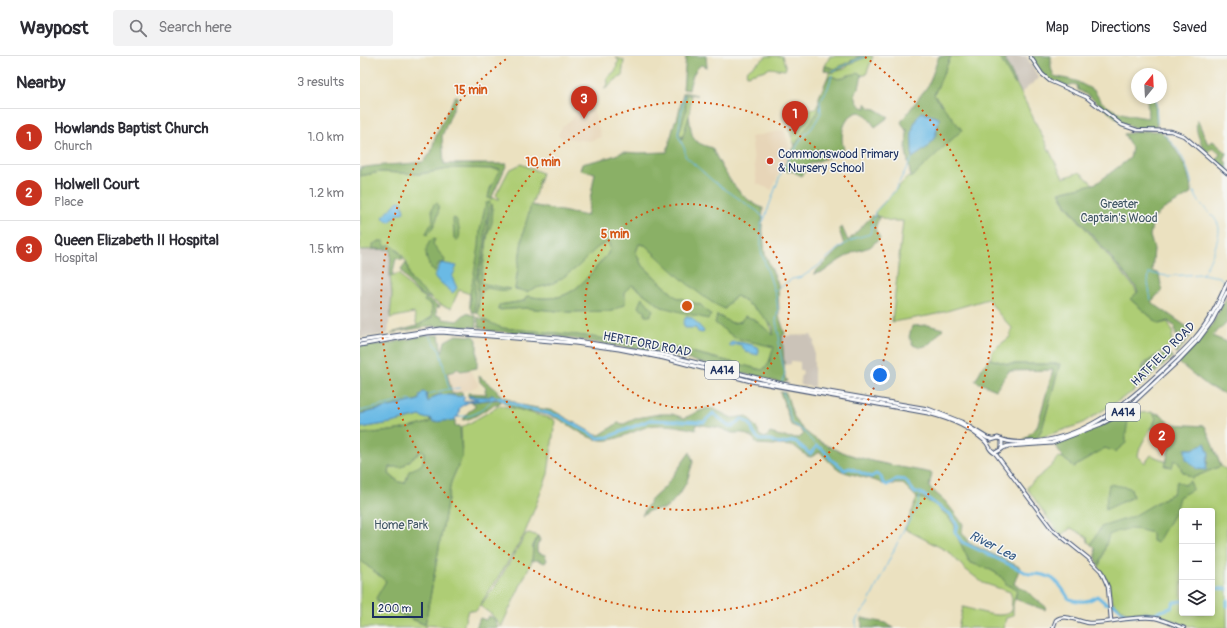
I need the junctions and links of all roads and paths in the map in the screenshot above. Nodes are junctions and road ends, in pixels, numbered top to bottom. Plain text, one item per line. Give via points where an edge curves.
1 (1030, 56) edge
2 (1227, 173) edge
3 (1227, 283) edge
4 (1227, 292) edge
5 (1202, 332) junction
6 (1196, 339) junction
7 (360, 341) edge
8 (360, 345) edge
9 (991, 439) junction
10 (1002, 441) junction
11 (988, 444) junction
12 (1003, 448) junction
13 (995, 452) junction
14 (1000, 452) junction
15 (999, 457) junction
16 (1111, 620) junction
17 (1053, 628) edge
18 (1184, 628) edge

1 - 2 main road via 1050,81 1086,97 1122,125 1137,130 1160,130 1184,136
3 - 5 highway, HATFIELD ROAD / A414
4 - 5 highway, HATFIELD ROAD / A414 via 1218,311
5 - 6 highway, HATFIELD ROAD / A414
6 - 10 highway, HATFIELD ROAD / A414 via 1125,403 1101,420 1050,440 1024,443
6 - 12 highway, HATFIELD ROAD / A414 via 1135,402 1115,417 1052,443
7 - 9 highway, HERTFORD ROAD / A414 via 429,329 447,329 532,335 604,344 665,355 782,384 928,409 947,415
8 - 11 highway, HERTFORD ROAD / A414 via 441,332 597,346 664,358 751,381 928,413 958,424
9 - 10 highway
9 - 11 highway
10 - 12 highway
11 - 13 highway via 990,450
12 - 14 highway
13 - 14 highway
13 - 15 main road
14 - 15 main road
15 - 16 main road via 1052,529 1098,568 1106,582
16 - 17 main road via 1091,623 1065,617 1058,618
16 - 18 main road via 1153,618

